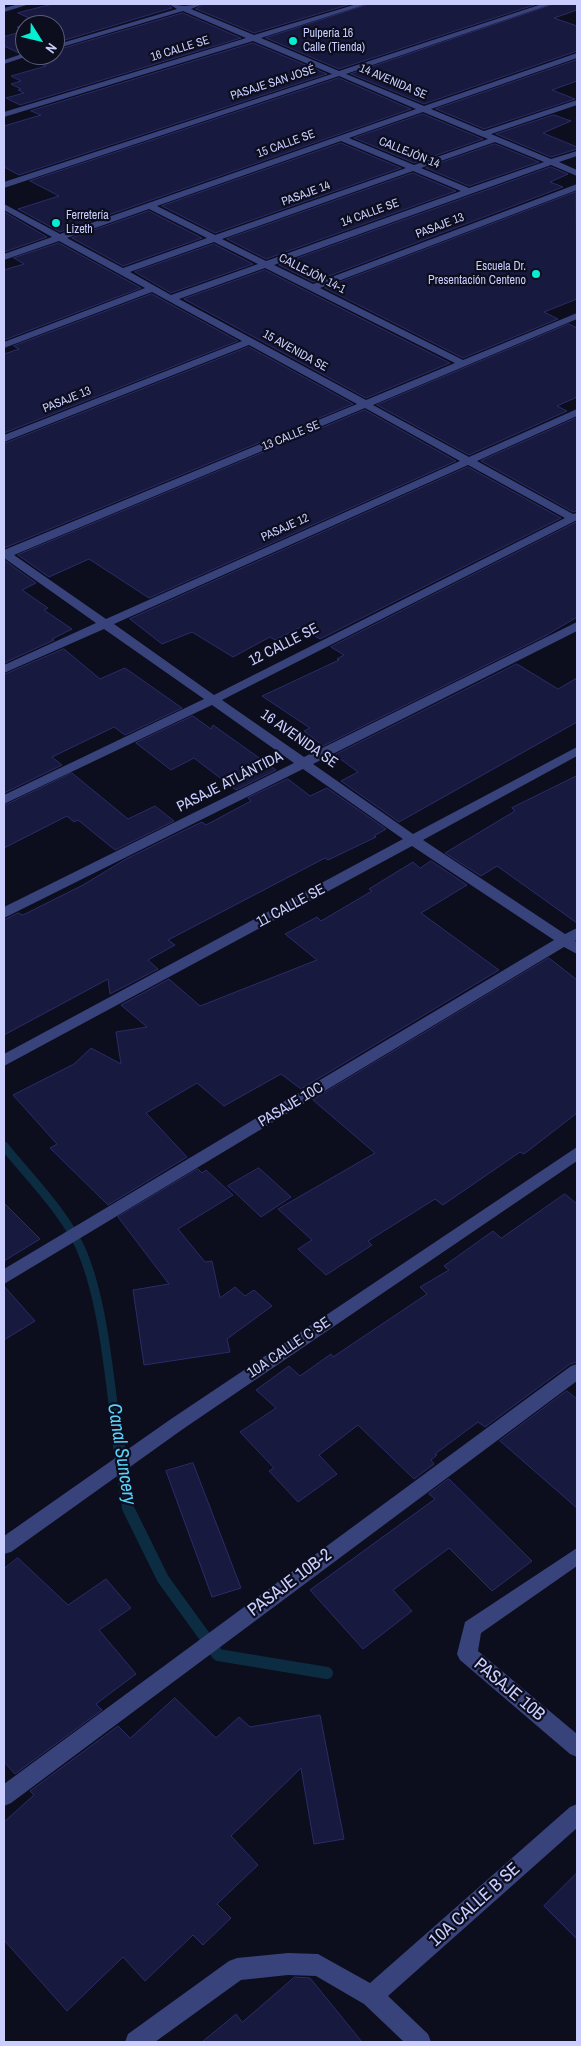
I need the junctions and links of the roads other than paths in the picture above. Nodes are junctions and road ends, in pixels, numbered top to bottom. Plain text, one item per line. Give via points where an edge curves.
1 (26, 4) edge
2 (172, 4) edge
3 (200, 4) edge
4 (364, 4) edge
5 (549, 4) edge
6 (184, 9) junction
7 (4, 10) edge
8 (255, 37) junction
9 (65, 44) edge
10 (577, 55) edge
11 (340, 73) junction
12 (577, 102) edge
13 (423, 109) junction
14 (4, 115) edge
15 (484, 134) junction
16 (341, 138) junction
17 (496, 139) junction
18 (577, 153) edge
19 (551, 162) junction
20 (414, 168) junction
21 (577, 173) edge
22 (4, 185) edge
23 (577, 187) edge
24 (468, 191) junction
25 (150, 206) junction
26 (4, 207) edge
27 (61, 237) junction
28 (215, 239) junction
29 (4, 257) edge
30 (265, 264) junction
31 (123, 271) junction
32 (153, 288) junction
33 (312, 288) junction
34 (172, 298) junction
35 (577, 316) edge
36 (251, 341) junction
37 (4, 345) edge
38 (464, 364) junction
39 (367, 405) junction
40 (577, 412) edge
41 (4, 439) edge
42 (469, 460) junction
43 (575, 517) edge
44 (4, 554) edge
45 (105, 625) junction
46 (577, 626) edge
47 (4, 669) edge
48 (213, 700) junction
49 (577, 751) edge
50 (305, 762) junction
51 (4, 800) edge
52 (413, 840) junction
53 (4, 913) edge
54 (573, 941) edge
55 (4, 1061) edge
56 (577, 1153) edge
57 (4, 1277) edge
58 (577, 1371) edge
59 (4, 1546) edge
60 (577, 1556) edge
61 (577, 1747) edge
62 (4, 1796) edge
63 (577, 1814) edge
64 (372, 1996) junction
65 (136, 2042) edge
66 (420, 2042) edge

1 - 7 street
2 - 6 street, 14 AVENIDA SE
3 - 6 street
4 - 8 street, 16 CALLE SE
5 - 11 street, PASAJE SAN JOSÉ
6 - 8 street, 14 AVENIDA SE
6 - 9 street
8 - 11 street, 14 AVENIDA SE
8 - 14 street, 16 CALLE SE
10 - 13 street, 15 CALLE SE
11 - 13 street, 14 AVENIDA SE
11 - 22 street, PASAJE SAN JOSÉ
12 - 15 street
13 - 15 street, 14 AVENIDA SE
13 - 16 street, 15 CALLE SE
15 - 17 street, 14 AVENIDA SE
16 - 20 street, CALLEJÓN 14
16 - 25 street, 15 CALLE SE
17 - 19 street, 14 AVENIDA SE
17 - 20 street, PASAJE 14
18 - 19 street, 14 CALLE SE
19 - 21 street, 14 AVENIDA SE
19 - 24 street, 14 CALLE SE
20 - 24 street, CALLEJÓN 14
20 - 28 street, PASAJE 14
23 - 33 street, PASAJE 13
24 - 30 street, 14 CALLE SE
25 - 27 street, 15 CALLE SE
25 - 28 street, CALLEJÓN 14-1
26 - 27 street, 15 AVENIDA SE
27 - 29 street, 15 CALLE SE
27 - 31 street, 15 AVENIDA SE
28 - 30 street, CALLEJÓN 14-1
28 - 31 street, PASAJE 14
30 - 33 street, CALLEJÓN 14-1
30 - 34 street, 14 CALLE SE
31 - 32 street, 15 AVENIDA SE
32 - 34 street, 15 AVENIDA SE
32 - 37 street
33 - 38 street, CALLEJÓN 14-1
34 - 36 street, 15 AVENIDA SE
35 - 38 street, 13 CALLE SE
36 - 39 street, 15 AVENIDA SE
36 - 41 street, PASAJE 13
38 - 39 street, 13 CALLE SE
39 - 42 street, 15 AVENIDA SE
39 - 44 street, 13 CALLE SE
40 - 42 street, PASAJE 12
42 - 43 street, 15 AVENIDA SE
42 - 45 street, PASAJE 12
43 - 48 street, 12 CALLE SE
44 - 45 street, 16 AVENIDA SE
45 - 47 street, PASAJE 12
45 - 48 street, 16 AVENIDA SE
46 - 50 street, PASAJE ATLÁNTIDA
48 - 50 street, 16 AVENIDA SE
48 - 51 street, 12 CALLE SE
49 - 52 street, 11 CALLE SE
50 - 52 street, 16 AVENIDA SE
50 - 53 street, PASAJE ATLÁNTIDA
52 - 54 street, 16 AVENIDA SE
52 - 55 street, 11 CALLE SE
54 - 57 street, PASAJE 10C
56 - 59 street, 10A CALLE C SE via 177,1424
58 - 62 street, PASAJE 10B-2
60 - 61 street, PASAJE 10B via 472,1628 467,1654
63 - 64 street, 10A CALLE B SE
64 - 65 street via 318,1965 237,1969
64 - 66 street

